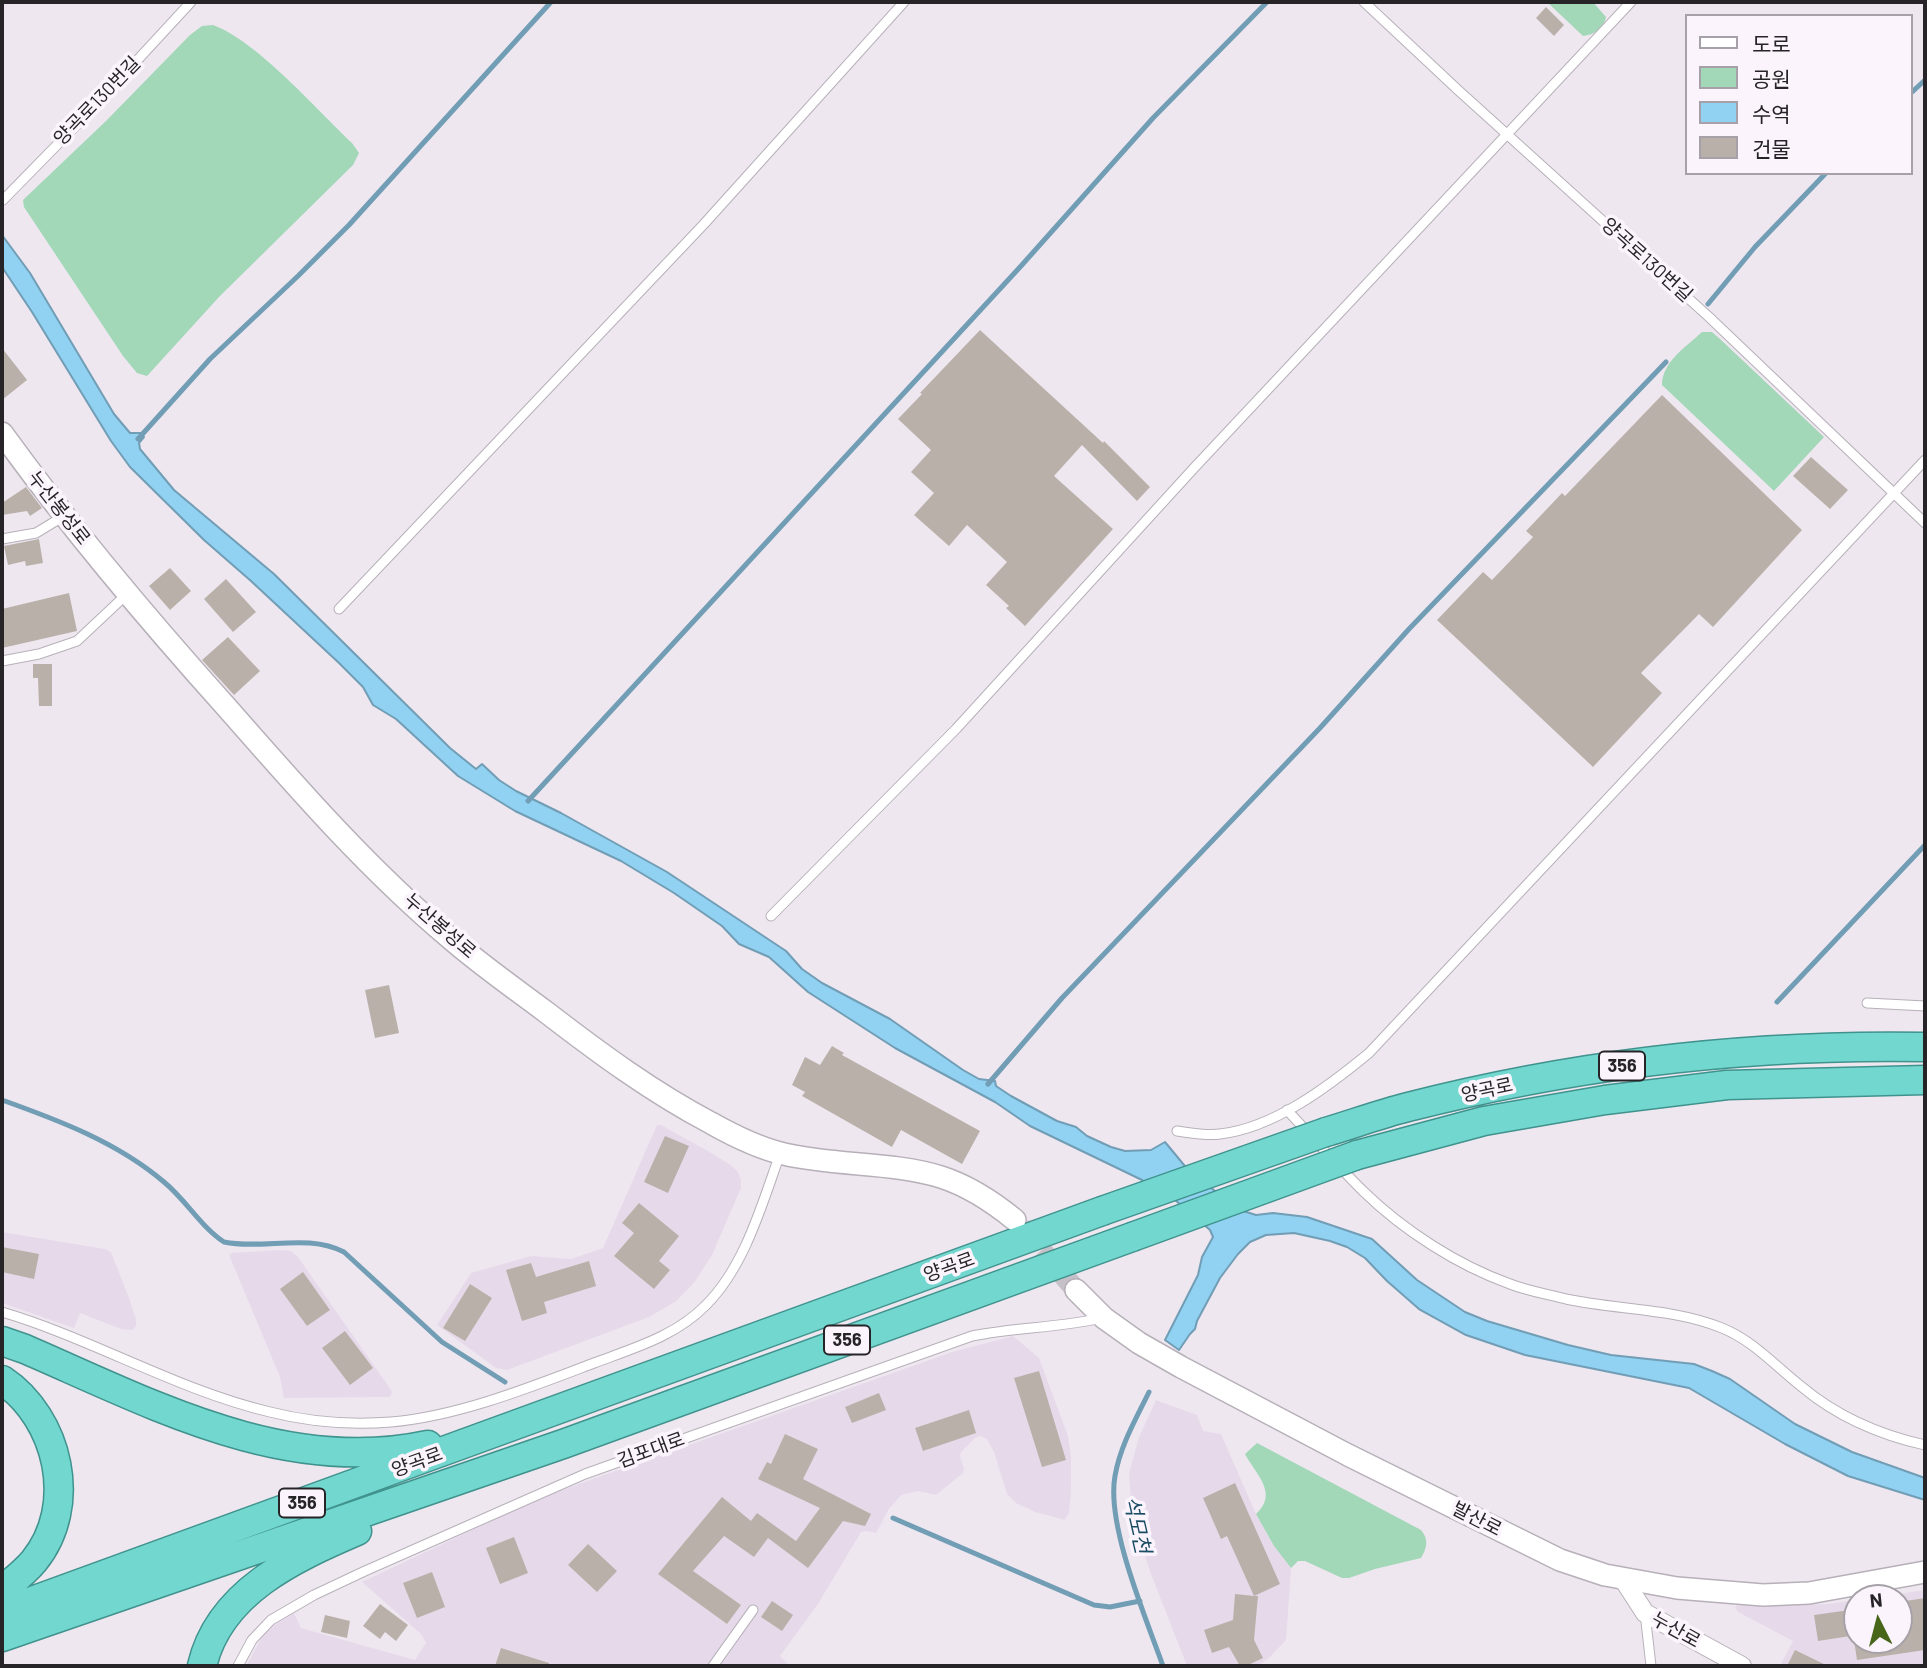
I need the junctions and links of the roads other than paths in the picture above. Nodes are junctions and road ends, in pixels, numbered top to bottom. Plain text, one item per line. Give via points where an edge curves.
1 (191, 2) edge
2 (904, 2) edge
3 (1364, 2) edge
4 (1631, 2) edge
5 (1507, 134) junction
6 (3, 200) edge
7 (2, 433) edge
8 (1925, 460) edge
9 (1893, 493) junction
10 (64, 516) junction
11 (1925, 523) edge
12 (2, 539) edge
13 (127, 594) junction
14 (339, 608) dead end
15 (2, 661) edge
16 (771, 916) dead end
17 (1867, 1003) dead end
18 (1925, 1006) edge
19 (1925, 1047) edge
20 (1925, 1080) edge
21 (1287, 1110) junction
22 (1177, 1131) dead end
23 (780, 1154) junction
24 (1016, 1220) tunnel mouth
25 (1076, 1290) tunnel mouth
26 (2, 1312) edge
27 (1104, 1318) junction
28 (2, 1341) edge
29 (2, 1381) edge
30 (602, 1394) junction
31 (563, 1444) junction
32 (1925, 1445) edge
33 (1925, 1572) edge
34 (1623, 1579) junction
35 (2, 1590) edge
36 (753, 1610) dead end
37 (2, 1612) edge
38 (1646, 1613) junction
39 (2, 1637) edge
40 (202, 1666) edge
41 (238, 1666) edge
42 (713, 1666) edge
43 (1651, 1666) edge
44 (1742, 1666) edge

1 - 6 lane, 양곡로130번길
2 - 14 lane via 704,224
3 - 5 lane, 양곡로130번길
4 - 5 lane
5 - 9 lane, 양곡로130번길 via 1833,432
5 - 16 lane via 956,729
7 - 10 street, 누산봉성로
8 - 9 lane
9 - 11 lane, 양곡로130번길
9 - 21 lane via 1370,1053
10 - 12 lane via 37,533
10 - 13 street, 누산봉성로
13 - 15 lane via 76,641
13 - 23 street, 누산봉성로 via 299,789 451,939 651,1088 747,1142
17 - 18 lane
19 - 30 highway, 양곡로 / 356, bridge via 1732,1052 1612,1067 1406,1107 1217,1169
20 - 31 highway, 양곡로 / 356, bridge via 1727,1085 1605,1100 1485,1121 1357,1155
21 - 22 lane via 1242,1130 1204,1135
21 - 32 lane via 1388,1212 1419,1236 1484,1273 1560,1297 1721,1328 1758,1349 1841,1414 1886,1435
23 - 24 street, 누산봉성로 via 940,1176 982,1196
23 - 26 lane via 729,1276 693,1317 658,1338 562,1375 424,1417 355,1423 270,1412 207,1393
25 - 27 street, 발산로
27 - 34 street, 발산로 via 1181,1367 1348,1455 1560,1560
27 - 41 lane, 김포대로 via 972,1336 585,1474 314,1595 261,1629
28 - 30 highway via 209,1427 325,1451 405,1450
29 - 35 highway via 36,1412 51,1438 59,1491 46,1541 34,1561
30 - 37 highway, 양곡로 / 356
31 - 39 highway, 양곡로 / 356
31 - 40 highway via 352,1533 268,1576 227,1614
33 - 34 street, 발산로 via 1809,1593 1763,1595
34 - 38 street, 누산로
36 - 42 lane
38 - 43 lane
38 - 44 street, 누산로

